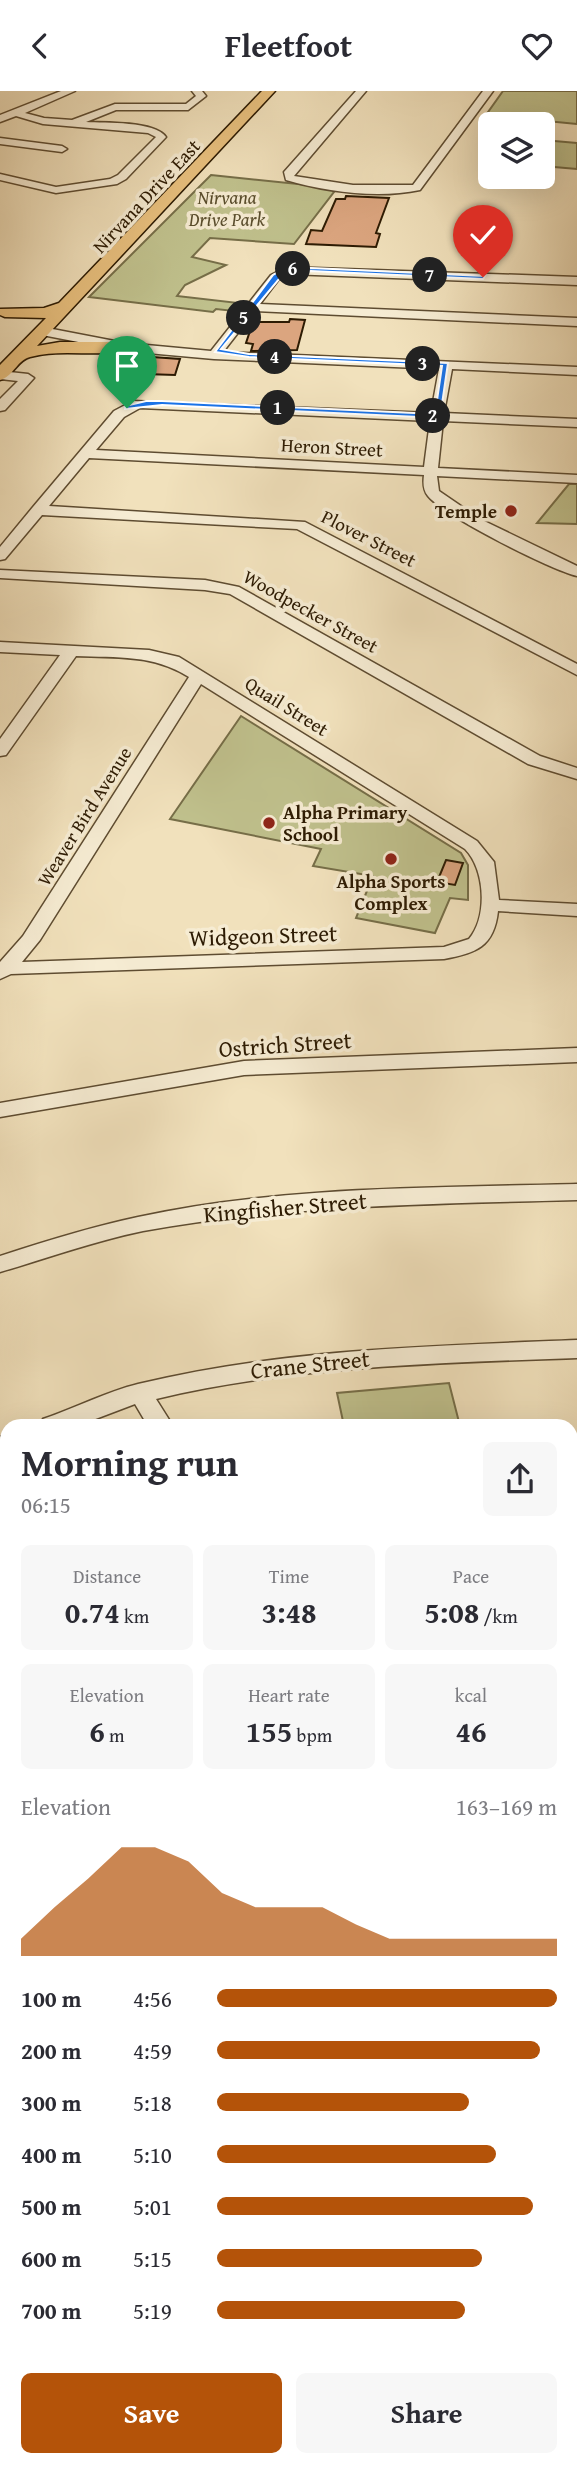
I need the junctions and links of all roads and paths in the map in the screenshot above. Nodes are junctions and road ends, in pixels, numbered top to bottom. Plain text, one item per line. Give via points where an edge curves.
1 (70, 91) edge
2 (197, 91) edge
3 (269, 91) edge
4 (361, 91) edge
5 (488, 91) edge
6 (30, 94) dead end
7 (50, 99) junction
8 (15, 113) junction
9 (0, 119) edge
10 (73, 124) junction
11 (0, 141) edge
12 (62, 149) dead end
13 (0, 177) edge
14 (577, 281) edge
15 (69, 304) junction
16 (253, 307) junction
17 (4, 316) edge
18 (577, 322) edge
19 (45, 328) junction
20 (74, 331) junction
21 (125, 347) junction
22 (21, 353) junction
23 (216, 353) junction
24 (446, 365) junction
25 (577, 371) edge
26 (2, 373) edge
27 (0, 407) edge
28 (438, 416) junction
29 (577, 423) edge
30 (86, 454) junction
31 (430, 471) junction
32 (577, 478) edge
33 (38, 510) junction
34 (0, 556) edge
35 (577, 572) edge
36 (0, 574) edge
37 (0, 647) edge
38 (71, 651) junction
39 (577, 670) edge
40 (198, 676) junction
41 (0, 751) edge
42 (577, 774) edge
43 (490, 905) junction
44 (577, 910) edge
45 (4, 971) edge
46 (577, 1055) edge
47 (0, 1110) edge
48 (577, 1192) edge
49 (0, 1264) edge
50 (577, 1349) edge
51 (140, 1394) junction
52 (71, 1419) edge
53 (156, 1419) edge

1 - 7 street
2 - 10 street via 201,96 188,107 115,107
3 - 15 main road, Nirvana Drive East
4 - 5 street via 288,176 349,187 416,188
6 - 7 street
7 - 8 street
8 - 9 street
8 - 10 street
10 - 13 street via 149,130 161,137 113,182 56,190
11 - 12 street
14 - 16 street via 300,269 275,277
15 - 17 main road via 38,314
15 - 19 main road, Nirvana Drive East
15 - 20 main road
16 - 18 street
16 - 23 street
17 - 19 main road
17 - 26 main road via 22,333
19 - 20 street
19 - 21 street
19 - 22 main road, Nirvana Drive East
20 - 23 street
21 - 22 main road via 61,347
21 - 23 street
22 - 26 main road, Nirvana Drive East
23 - 24 street
24 - 25 street
24 - 28 street
26 - 27 street via 28,378
28 - 29 street
28 - 30 street via 138,404 119,414
28 - 31 street
30 - 31 street, Heron Street
30 - 33 street
31 - 32 street, Heron Street
31 - 35 street via 432,491 441,503
33 - 34 street
33 - 39 street, Plover Street via 300,525
36 - 42 street, Woodpecker Street via 234,590 534,760
37 - 38 street, Quail Street
38 - 40 street, Quail Street via 166,658
38 - 41 street
40 - 43 street, Quail Street via 471,845 485,863
40 - 45 street, Weaver Bird Avenue via 30,940
43 - 44 street
43 - 45 street, Widgeon Street via 486,929 478,941 443,953
46 - 47 street, Ostrich Street via 244,1068
48 - 49 street, Kingfisher Street via 243,1208 85,1235
50 - 51 street, Crane Street via 352,1358 240,1371
51 - 52 street, Crane Street
51 - 53 street

